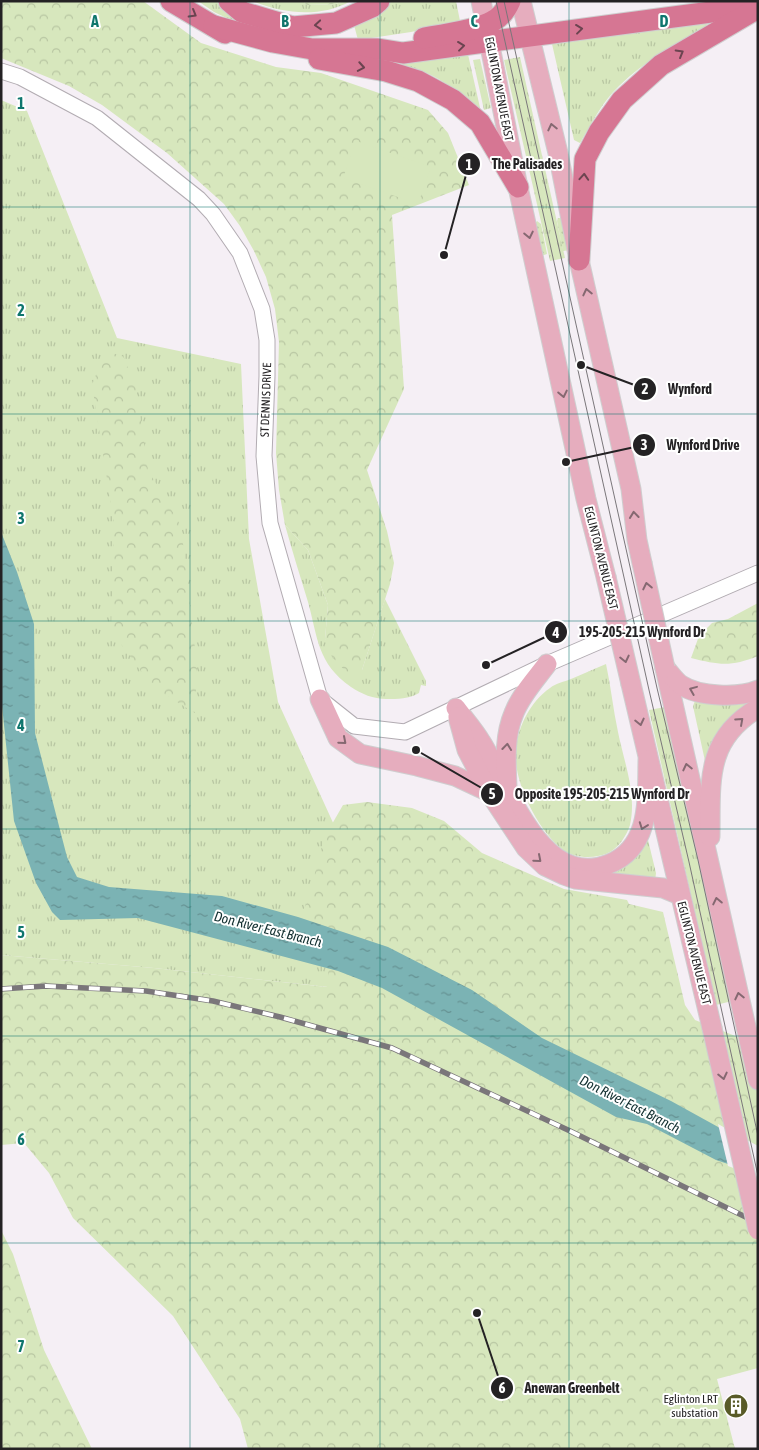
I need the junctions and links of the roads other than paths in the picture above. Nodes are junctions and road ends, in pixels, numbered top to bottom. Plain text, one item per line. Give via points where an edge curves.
1 (171, 1) edge
2 (229, 1) edge
3 (379, 1) edge
4 (481, 1) edge
5 (510, 1) edge
6 (521, 1) edge
7 (750, 1) edge
8 (758, 8) edge
9 (214, 26) junction
10 (488, 33) junction
11 (530, 36) junction
12 (1, 71) edge
13 (518, 187) junction
14 (579, 260) junction
15 (758, 573) edge
16 (547, 664) junction
17 (665, 668) junction
18 (758, 690) edge
19 (320, 699) junction
20 (456, 708) junction
21 (758, 708) edge
22 (648, 760) junction
23 (489, 792) junction
24 (508, 795) junction
25 (710, 866) junction
26 (680, 895) junction
27 (758, 1080) edge
28 (758, 1230) edge

1 -> 9 highway
3 -> 2 highway via 372,8 336,24 293,27 242,12
4 - 10 main road, EGLINTON AVENUE EAST
5 - 10 highway
6 - 11 main road
11 -> 7 highway via 711,12
14 -> 8 highway via 585,159 599,132 622,100 661,65
9 -> 10 highway via 312,49 403,53
9 -> 13 highway via 238,40 290,54 386,71 418,81 453,100 480,123
10 - 11 highway
10 - 13 main road, EGLINTON AVENUE EAST
14 -> 11 main road
12 - 19 street, ST DENNIS DRIVE via 20,77 96,118 199,199 214,214 240,253 262,309 267,340 264,456 270,523
13 -> 22 main road, EGLINTON AVENUE EAST, bridge via 586,500
17 -> 14 main road, bridge via 637,540 631,489
15 - 16 street
16 - 20 street
24 -> 16 main road via 506,758 514,713
18 -> 17 main road via 730,695 699,693 682,685
25 -> 17 main road
19 - 20 street via 354,726 405,732
19 -> 23 main road via 338,738 360,754 455,776
20 - 23 main road via 467,750
20 - 24 main road via 481,742
25 -> 21 main road via 712,769 716,754 728,733
22 -> 24 main road via 643,828 625,854 596,867 582,868 557,857 538,841
22 - 26 main road, EGLINTON AVENUE EAST
23 -> 26 main road via 526,848 545,866 575,879 662,888
27 -> 25 main road
26 -> 28 main road, EGLINTON AVENUE EAST, bridge

